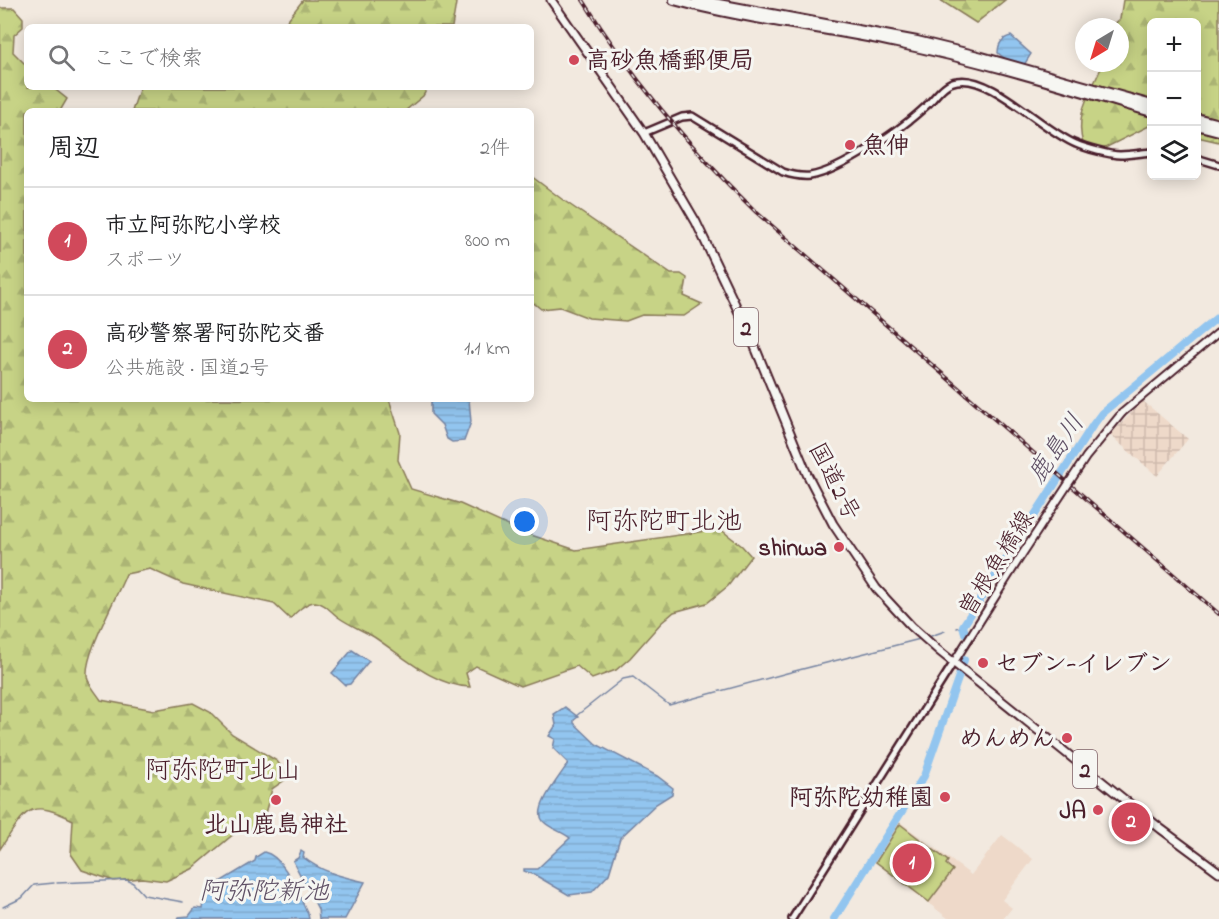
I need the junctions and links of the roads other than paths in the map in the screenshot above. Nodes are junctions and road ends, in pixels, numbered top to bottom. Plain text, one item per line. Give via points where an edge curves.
1 (551, 0) edge
2 (674, 0) edge
3 (697, 0) edge
4 (795, 21) junction
5 (1056, 81) junction
6 (1147, 104) edge
7 (1147, 110) edge
8 (1201, 119) edge
9 (1219, 124) edge
10 (1201, 126) edge
11 (1219, 131) edge
12 (644, 133) junction
13 (1147, 153) edge
14 (1201, 159) edge
15 (1219, 165) edge
16 (1219, 332) edge
17 (954, 662) junction
18 (1219, 872) edge
19 (792, 919) edge

1 - 12 highway, 国道2号 / 2
2 - 4 highway via 713,10
3 - 4 highway
4 - 5 highway via 897,39
5 - 6 highway
5 - 7 highway
8 - 9 highway
10 - 11 highway
12 - 13 street via 692,116 783,172 808,176 823,173 868,149 898,130 943,87 961,80 984,84 1076,145 1118,156
12 - 17 highway, 国道2号 / 2 via 721,270 803,467 833,524 876,588 911,626
14 - 15 street
16 - 17 main road, 曽根魚橋線, bridge via 1122,413 1086,457
17 - 18 highway, 国道2号 / 2
17 - 19 street

